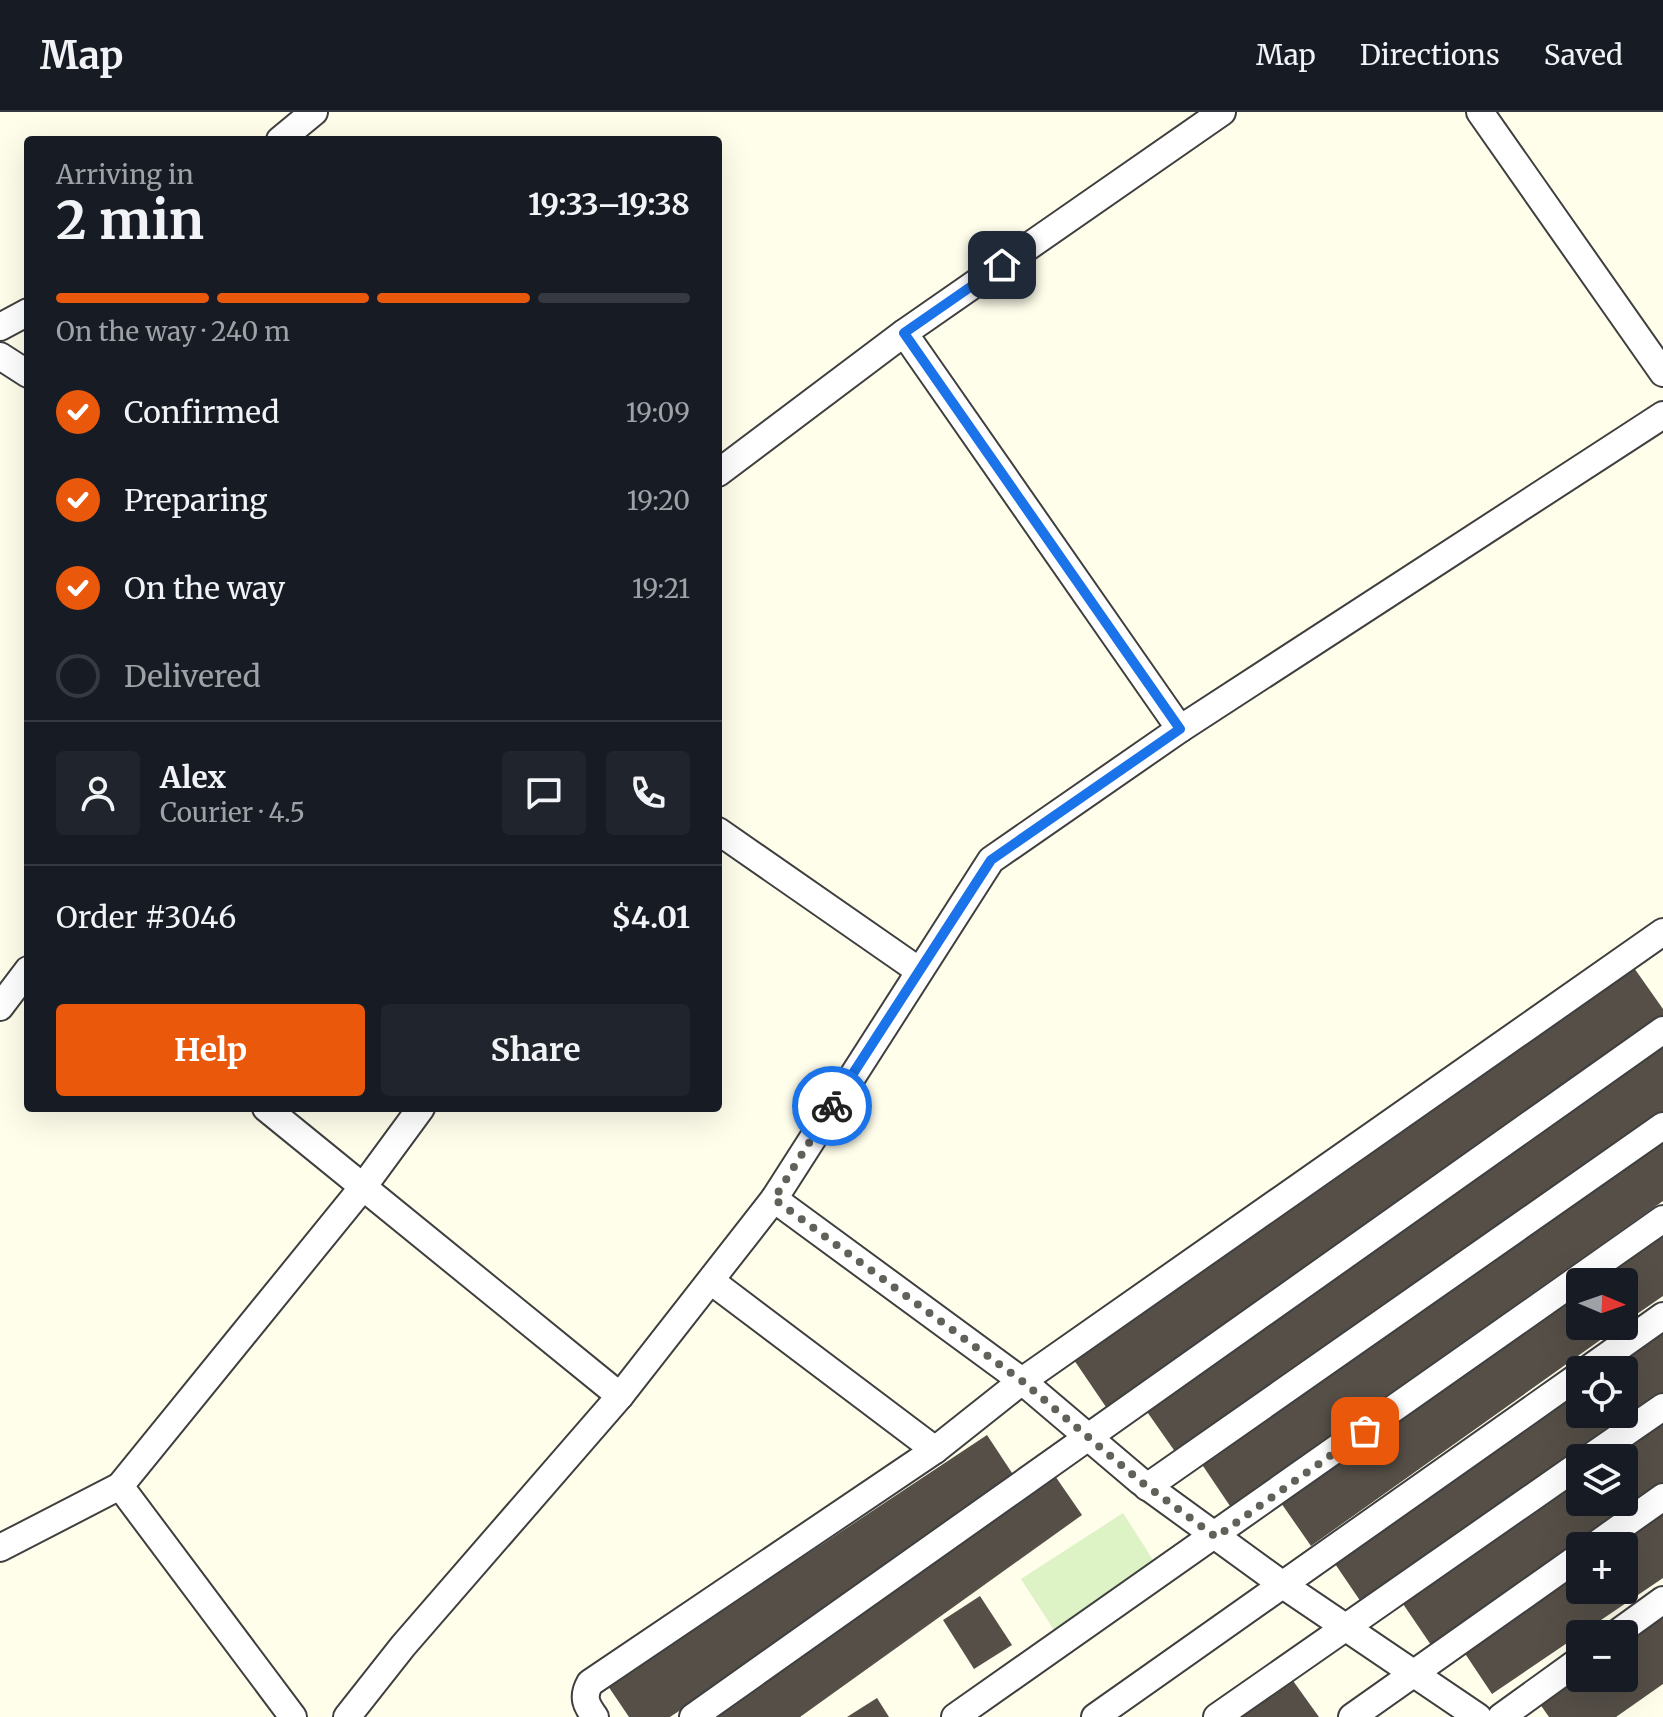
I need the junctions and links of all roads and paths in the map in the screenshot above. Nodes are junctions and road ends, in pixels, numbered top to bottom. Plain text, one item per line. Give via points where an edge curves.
1 (314, 112) edge
2 (1222, 112) edge
3 (1480, 112) edge
4 (285, 136) edge
5 (24, 314) edge
6 (0, 327) edge
7 (904, 333) junction
8 (0, 356) edge
9 (24, 371) edge
10 (1663, 373) edge
11 (1663, 415) edge
12 (722, 470) edge
13 (1180, 729) junction
14 (722, 834) edge
15 (1660, 941) edge
16 (918, 970) junction
17 (24, 975) edge
18 (0, 1007) edge
19 (1663, 1030) edge
20 (271, 1112) edge
21 (418, 1112) edge
22 (1663, 1126) edge
23 (363, 1187) junction
24 (774, 1199) junction
25 (1663, 1219) edge
26 (711, 1281) junction
27 (1663, 1316) edge
28 (1607, 1356) edge
29 (1022, 1381) junction
30 (1566, 1385) edge
31 (620, 1396) junction
32 (1663, 1407) edge
33 (1090, 1438) junction
34 (1609, 1444) edge
35 (935, 1450) junction
36 (1566, 1474) edge
37 (120, 1486) junction
38 (1147, 1487) junction
39 (1663, 1497) edge
40 (1614, 1532) edge
41 (1216, 1537) junction
42 (0, 1548) edge
43 (1566, 1566) edge
44 (1283, 1585) junction
45 (1663, 1600) edge
46 (1635, 1620) edge
47 (1345, 1627) junction
48 (1566, 1670) edge
49 (1414, 1674) junction
50 (293, 1717) edge
51 (347, 1717) edge
52 (595, 1717) edge
53 (693, 1717) edge
54 (955, 1717) edge
55 (1095, 1717) edge
56 (1217, 1717) edge
57 (1352, 1717) edge
58 (1478, 1717) edge
59 (1501, 1717) edge

1 - 4 street
2 - 7 street
3 - 10 street
5 - 6 street
7 - 12 street
7 - 13 street
8 - 9 street
11 - 13 street
13 - 16 street via 991,860
14 - 16 street
15 - 29 street
16 - 24 street
17 - 18 street
19 - 33 street
20 - 23 street
21 - 23 street
22 - 38 street
23 - 31 street
23 - 37 street
24 - 26 street
24 - 29 street
25 - 41 street
26 - 31 street
26 - 35 street
27 - 28 street
29 - 33 street
29 - 35 street
30 - 44 street
31 - 51 street
32 - 34 street
33 - 38 street
33 - 53 street
35 - 52 street via 590,1683 586,1705
36 - 47 street
37 - 42 street
37 - 50 street
38 - 41 street
39 - 40 street
41 - 44 street
41 - 54 street
43 - 49 street
44 - 47 street
44 - 55 street
45 - 46 street
47 - 49 street
47 - 56 street
48 - 59 street
49 - 57 street
49 - 58 street

